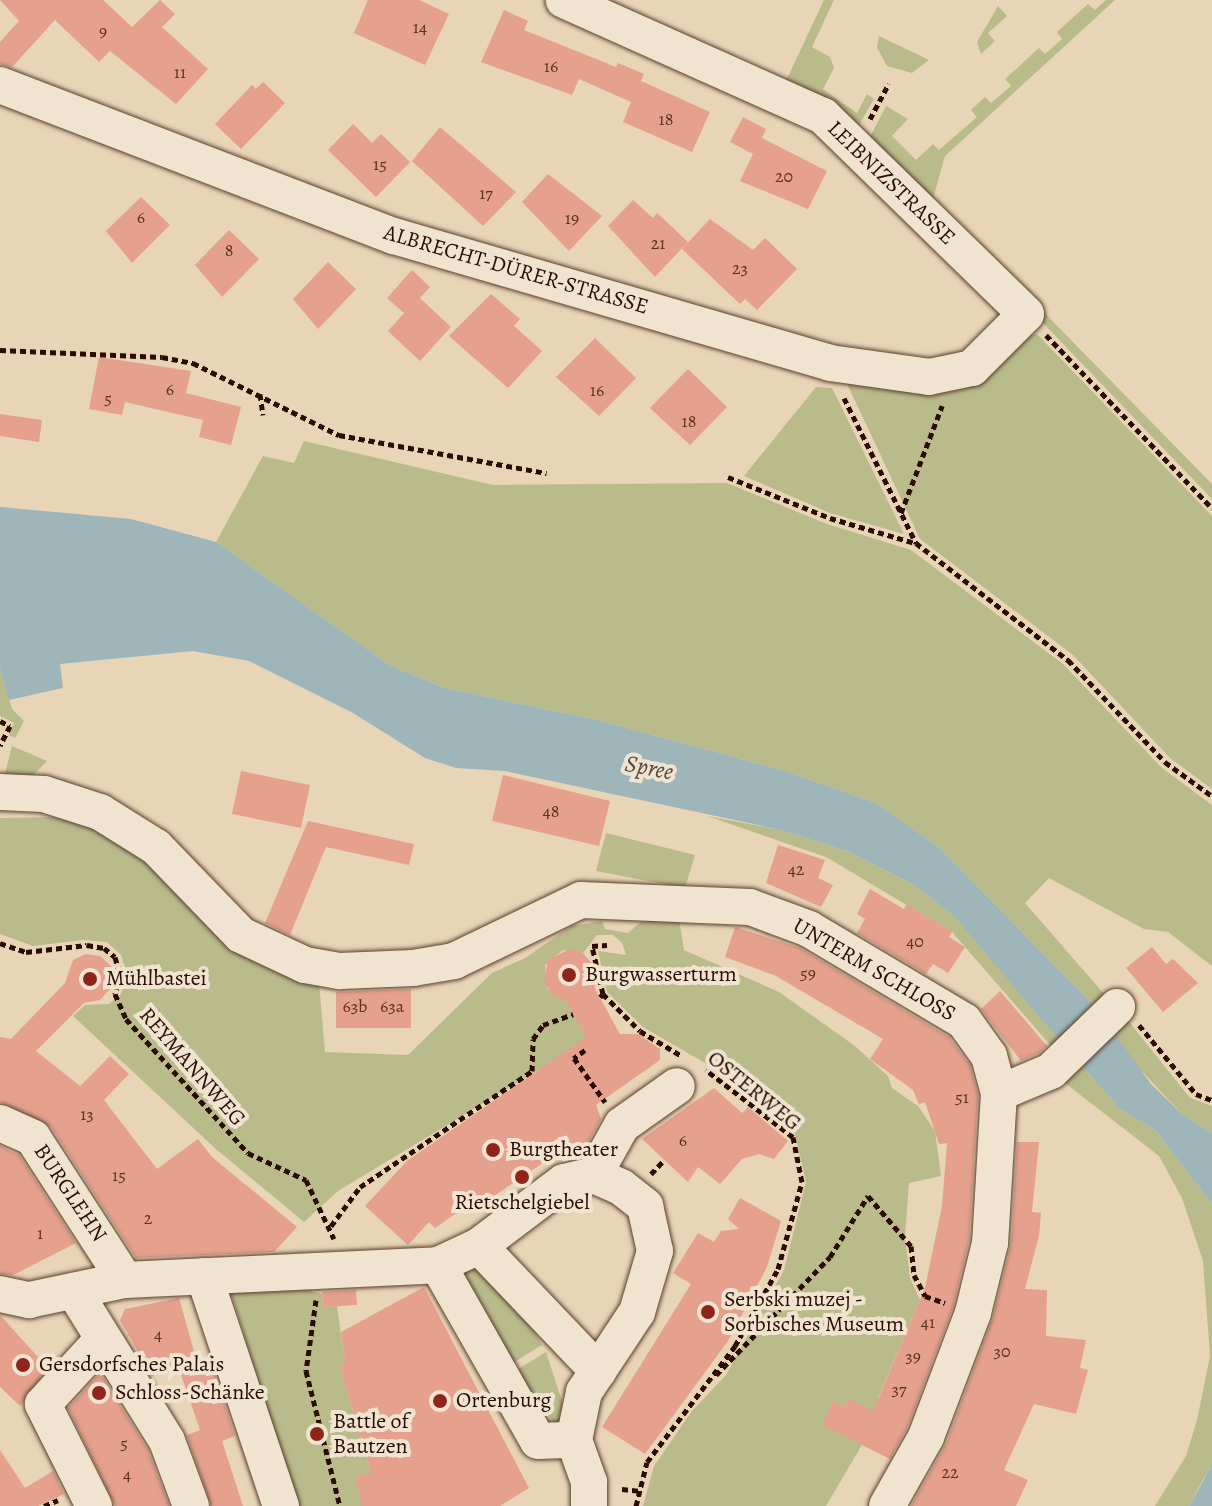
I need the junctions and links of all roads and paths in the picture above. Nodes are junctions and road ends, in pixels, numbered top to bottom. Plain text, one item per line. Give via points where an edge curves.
1 (564, 0) edge
2 (0, 85) edge
3 (1026, 314) junction
4 (0, 350) edge
5 (830, 363) junction
6 (961, 370) junction
7 (260, 394) junction
8 (263, 415) dead end
9 (547, 473) dead end
10 (728, 477) dead end
11 (1212, 508) edge
12 (901, 514) junction
13 (916, 543) junction
14 (0, 721) edge
15 (0, 746) edge
16 (0, 792) edge
17 (1212, 796) edge
18 (0, 943) edge
19 (607, 945) dead end
20 (1117, 1007) joint
21 (573, 1014) dead end
22 (585, 1050) dead end
23 (689, 1071) junction
24 (999, 1093) junction
25 (1212, 1100) edge
26 (0, 1123) edge
27 (622, 1125) junction
28 (594, 1175) junction
29 (479, 1246) junction
30 (438, 1265) junction
31 (329, 1268) junction
32 (204, 1276) junction
33 (125, 1280) junction
34 (74, 1291) junction
35 (0, 1294) edge
36 (973, 1313) junction
37 (103, 1339) junction
38 (598, 1371) junction
39 (710, 1379) junction
40 (574, 1440) junction
41 (623, 1486) dead end
42 (640, 1491) junction
43 (94, 1506) edge
44 (191, 1506) edge
45 (281, 1506) edge
46 (340, 1506) edge
47 (589, 1506) edge
48 (636, 1506) edge
49 (887, 1506) edge

1 - 3 street, LEIBNIZSTRASSE via 823,116
2 - 5 street, ALBRECHT-DÜRER-STRASSE via 394,236
3 - 6 street, ALBRECHT-DÜRER-STRASSE via 987,357
3 - 11 path
4 - 7 path via 162,357 193,363
5 - 6 street, ALBRECHT-DÜRER-STRASSE via 929,377
5 - 12 path
6 - 12 path
7 - 8 path
7 - 9 path via 339,435
10 - 13 path via 830,518
12 - 13 path
13 - 17 path via 1068,660 1165,762
14 - 15 path via 10,726
16 - 24 street, UNTERM SCHLOSS via 44,794 100,812 156,847 241,935 305,965 340,971 454,961 581,900 750,907 809,929 964,1021 989,1056
18 - 21 path, REYMANNWEG via 26,952 87,945 115,957 120,974 115,994 126,1019 248,1153 306,1180 331,1226 360,1187 532,1071 533,1039 543,1025
19 - 23 path, OSTERWEG via 592,946 602,996
20 - 24 street via 1051,1071
20 - 25 path via 1122,1004 1196,1094
22 - 27 path via 574,1058
23 - 27 street
23 - 39 path, OSTERWEG via 793,1137 802,1182 778,1269
24 - 36 street, UNTERM SCHLOSS via 990,1243
26 - 33 street, BURGLEHN via 33,1138
27 - 28 street
28 - 29 street via 564,1182
28 - 38 street via 645,1206 655,1241 644,1297
29 - 30 street
29 - 38 street
30 - 31 street
30 - 40 street via 538,1441
31 - 32 street
31 - 46 path via 306,1371
32 - 33 street
32 - 45 street
33 - 34 street
34 - 35 street via 29,1300
34 - 37 street
36 - 39 path, OSTERWEG via 925,1296 914,1275 911,1246 868,1196 830,1257
36 - 49 street, UNTERM SCHLOSS via 926,1437
37 - 43 street via 43,1404
37 - 44 street via 167,1441
38 - 40 street via 584,1392
39 - 42 path, OSTERWEG via 647,1462
40 - 47 street via 589,1482
41 - 42 path
42 - 48 path, OSTERWEG

